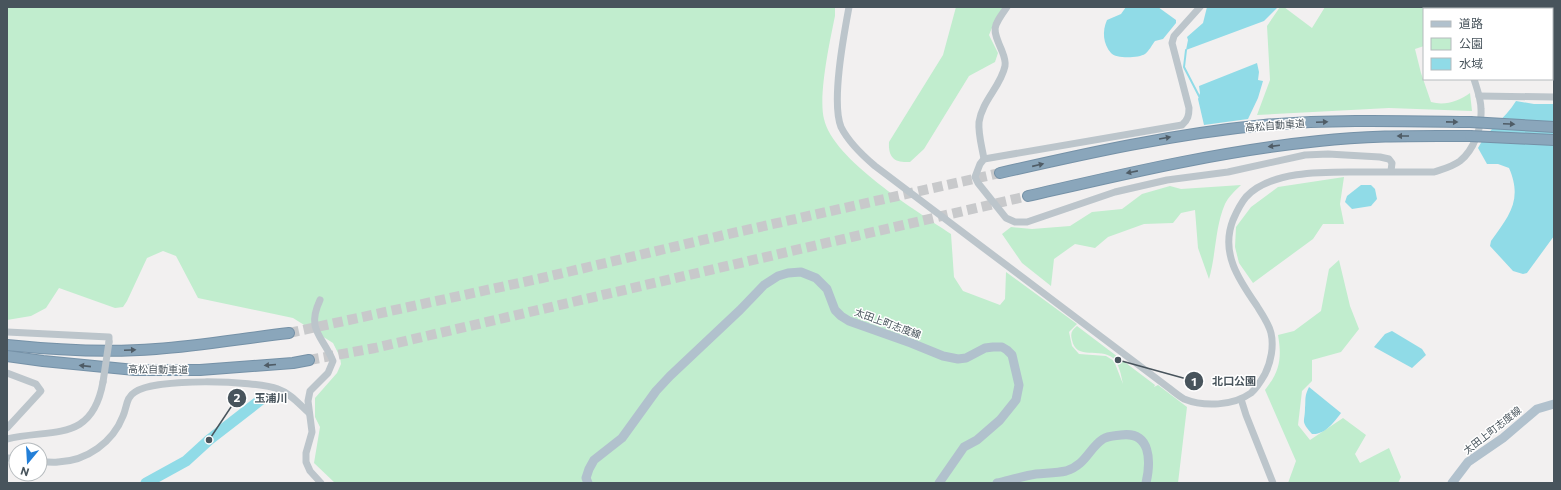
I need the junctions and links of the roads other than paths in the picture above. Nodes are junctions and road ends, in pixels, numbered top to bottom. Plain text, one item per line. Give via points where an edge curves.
1 (849, 7) edge
2 (1007, 7) edge
3 (1200, 7) edge
4 (1474, 80) edge
5 (1479, 96) junction
6 (1554, 97) edge
7 (1554, 127) edge
8 (1554, 140) edge
9 (984, 159) junction
10 (1391, 171) junction
11 (1000, 173) tunnel mouth
12 (1028, 196) tunnel mouth
13 (320, 300) dead end
14 (7, 332) edge
15 (289, 333) tunnel mouth
16 (7, 345) edge
17 (7, 356) edge
18 (309, 360) tunnel mouth
19 (7, 373) edge
20 (1241, 399) junction
21 (1554, 404) edge
22 (309, 413) junction
23 (7, 428) edge
24 (7, 438) edge
25 (48, 461) edge
26 (321, 483) edge
27 (588, 483) edge
28 (939, 483) edge
29 (997, 483) edge
30 (1146, 483) edge
31 (1273, 483) edge
32 (1452, 483) edge

1 - 20 street via 839,76 838,115 845,134 859,152 1183,398 1216,404
2 - 9 street via 994,30 1005,59 1005,66 979,121
3 - 9 street via 1174,36 1172,43 1189,108 1189,117 1182,125
4 - 5 street
5 - 6 street
5 - 10 street via 1480,125 1469,152 1459,162 1434,172
11 -> 7 highway, 高松自動車道, bridge via 1141,142 1266,125 1348,120 1470,122
8 -> 12 highway, 高松自動車道, bridge via 1389,136 1320,141 1262,148 1115,176
9 - 10 street via 975,177 978,184 1006,218 1015,222 1027,222 1115,192 1305,155 1380,157 1389,159 1392,163
10 - 20 street via 1316,172 1294,175 1274,180 1246,197 1231,226 1228,239 1230,254 1235,273 1271,332 1272,345 1271,358 1260,382 1252,392
13 - 22 street via 314,322 316,331 333,361 328,373 310,391
14 - 24 street, bridge via 109,339 101,397 95,410 84,422 70,430
16 -> 15 highway, 高松自動車道 via 121,351 156,350
18 -> 17 highway, 高松自動車道 via 200,370 135,370
19 - 23 street via 36,384 41,391
20 - 31 street
21 - 32 main road, 太田上町志度線 via 1536,409 1503,438 1468,462
22 - 25 street via 289,395 264,385 241,382 180,383 143,387 128,398 123,416 106,443 77,458
22 - 26 street via 312,432 306,462
27 - 28 main road, 太田上町志度線 via 586,478 594,460 622,438 670,376 764,285 778,276 801,272 823,283 835,310 849,321 943,356 966,358 993,346 1002,347 1012,355 1019,385 1016,400 1000,420 977,440 964,447
29 - 30 main road via 1035,474 1067,471 1085,460 1102,440 1109,436 1125,434 1140,438 1144,444 1149,459

